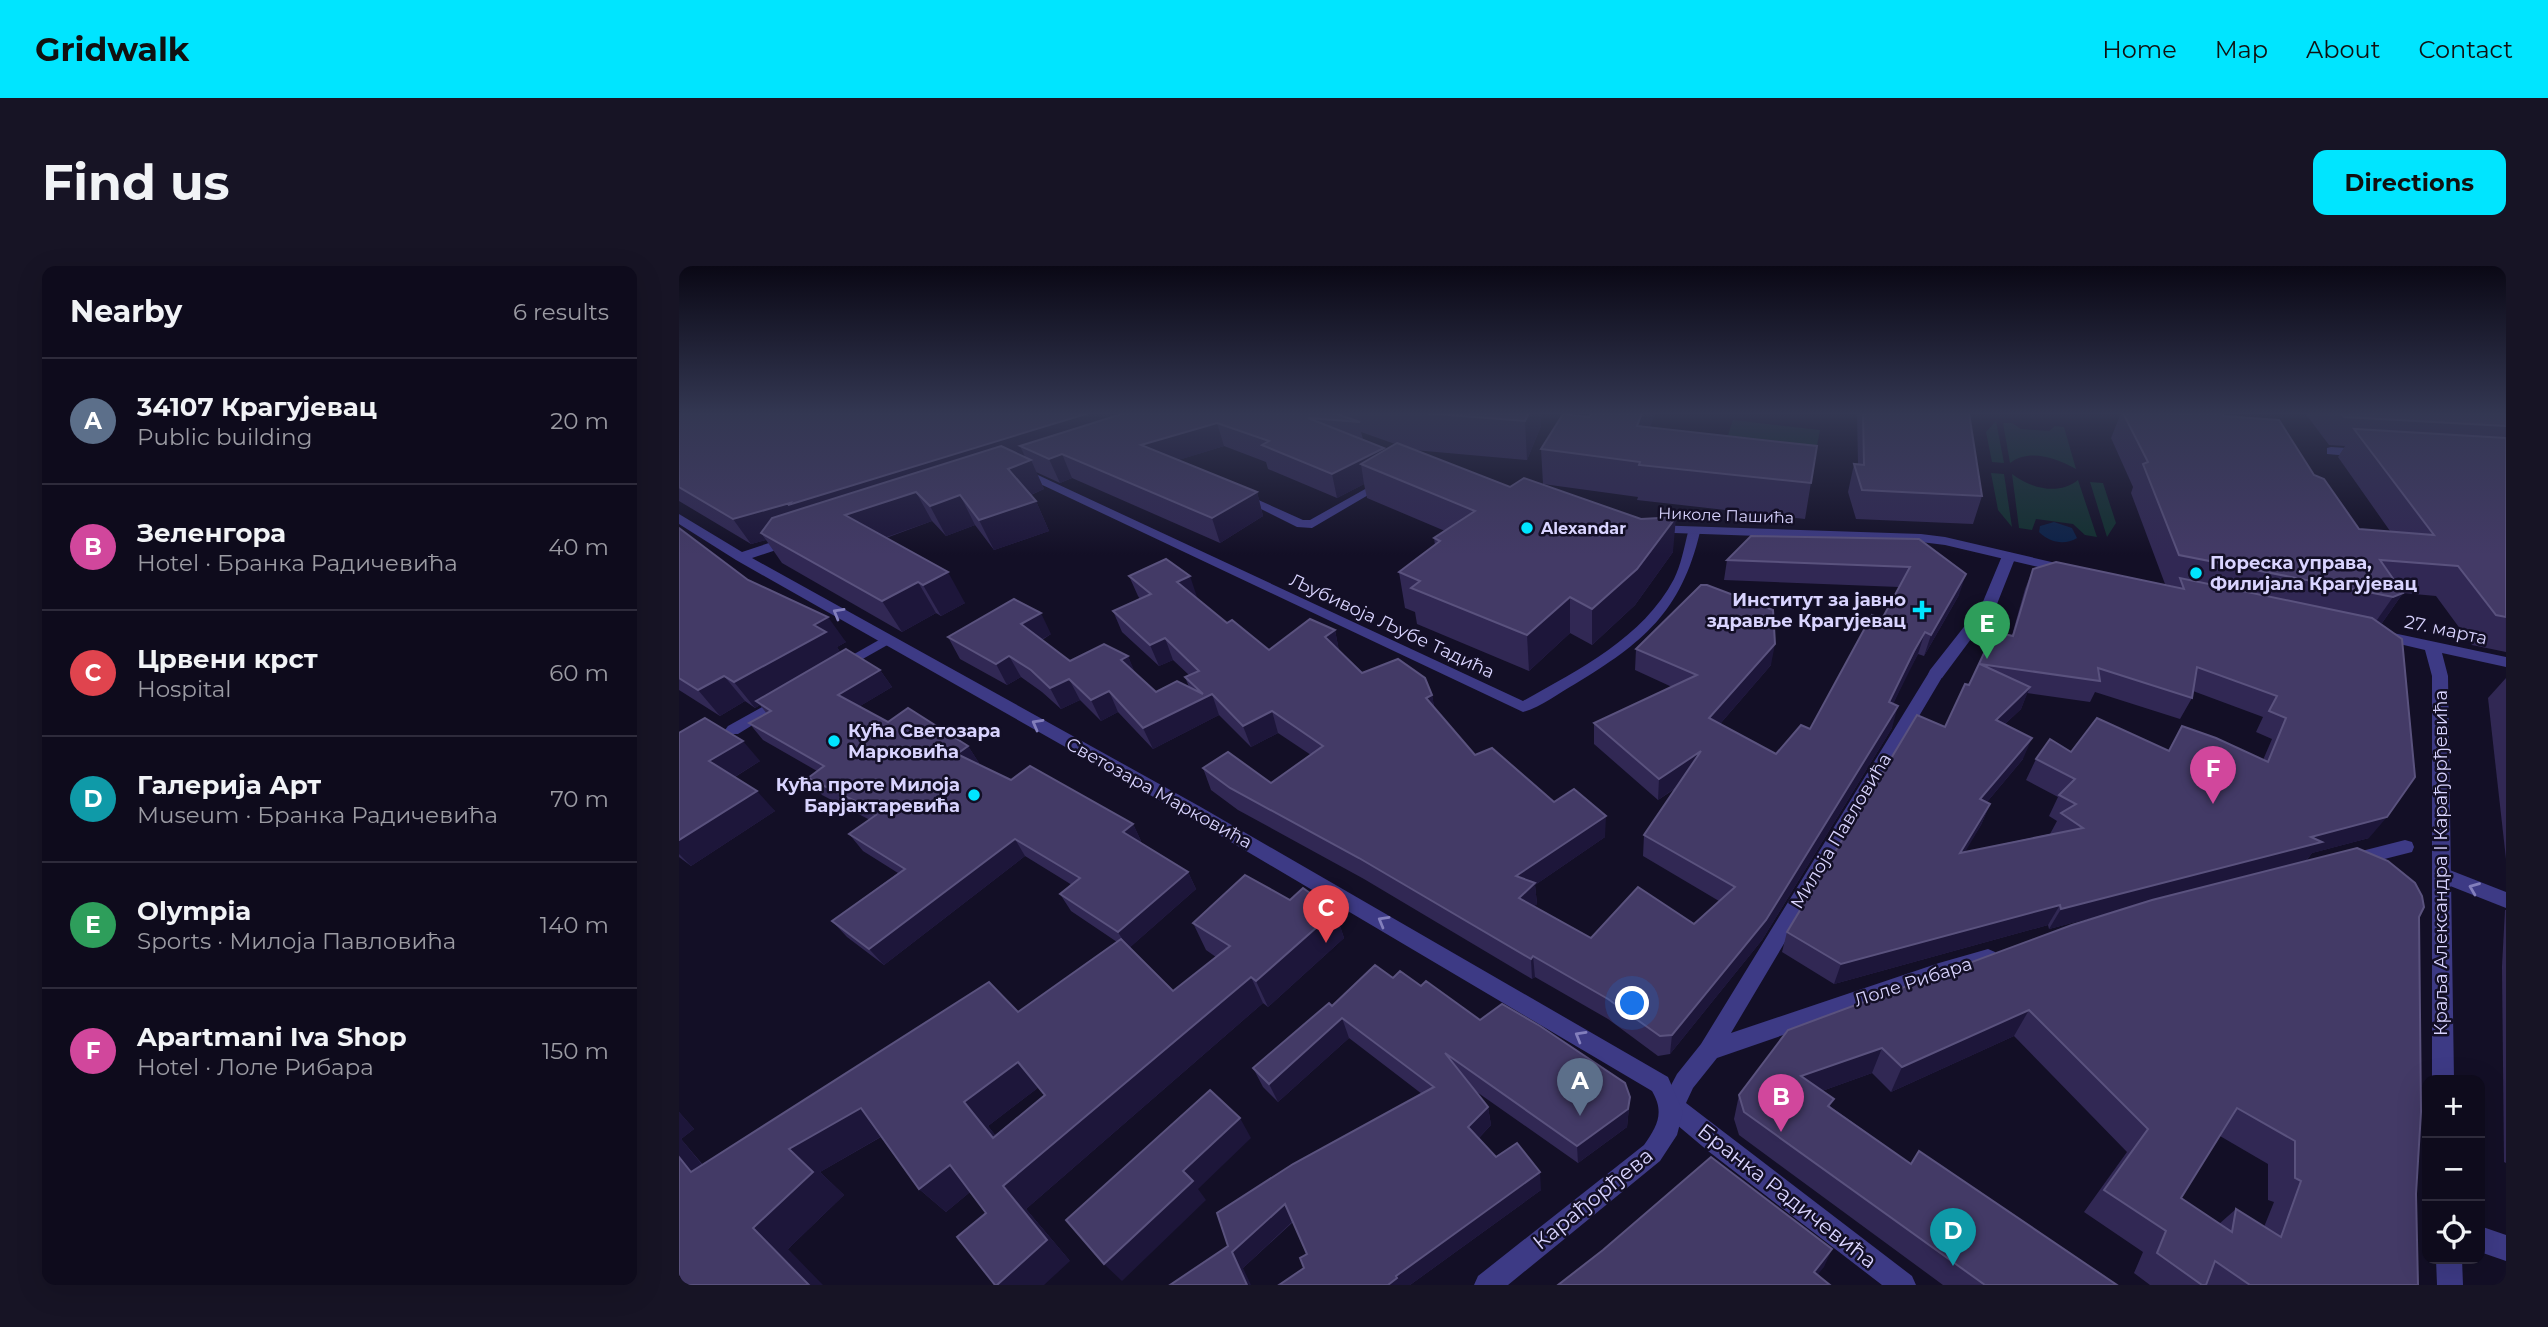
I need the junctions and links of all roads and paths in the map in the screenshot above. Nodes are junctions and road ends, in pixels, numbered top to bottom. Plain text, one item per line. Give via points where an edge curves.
1 (1040, 461) edge
2 (1009, 471) joint
3 (1397, 474) edge
4 (1234, 492) edge
5 (679, 518) edge
6 (1634, 528) edge
7 (1694, 532) junction
8 (811, 534) edge
9 (2009, 556) junction
10 (741, 557) junction
11 (2079, 572) edge
12 (2361, 632) edge
13 (886, 640) junction
14 (2433, 646) junction
15 (2506, 662) edge
16 (827, 675) edge
17 (792, 695) edge
18 (733, 730) dead end
19 (2405, 847) dead end
20 (2328, 866) edge
21 (2442, 875) junction
22 (2506, 901) edge
23 (2011, 951) edge
24 (1709, 1051) junction
25 (2443, 1075) edge
26 (1672, 1105) junction
27 (2485, 1240) edge
28 (2506, 1248) edge
29 (2449, 1264) edge
30 (1487, 1285) edge
31 (1903, 1285) edge
32 (2450, 1285) edge

1 - 2 street
2 - 7 lane, Љубивоја Љубе Тадића via 1523,707 1640,630 1679,581
3 - 4 lane via 1312,524 1301,524
5 - 10 street, Светозара Марковића
6 - 7 street, Николе Пашића
7 - 9 street, Николе Пашића via 1921,538
8 - 10 street
9 - 11 street
9 - 24 street, Милоја Павловића via 2004,577 1970,633 1936,674
13 -> 10 street, Светозара Марковића
12 - 14 street, 27. марта
13 - 16 lane
26 -> 13 street, Светозара Марковића via 1660,1084 1639,1070 1193,811
14 - 15 street, 27. марта
14 - 21 street, Краља Александра I Карађорђевића via 2440,676
17 - 18 lane
19 - 20 street
22 -> 21 street
21 - 25 street, Краља Александра I Карађорђевића
23 - 24 street, Лоле Рибара
24 - 26 street, Милоја Павловића
26 - 30 street, Карађорђева via 1672,1124 1652,1153
26 - 31 street, Бранка Радичевића
27 - 28 street
29 - 32 street

